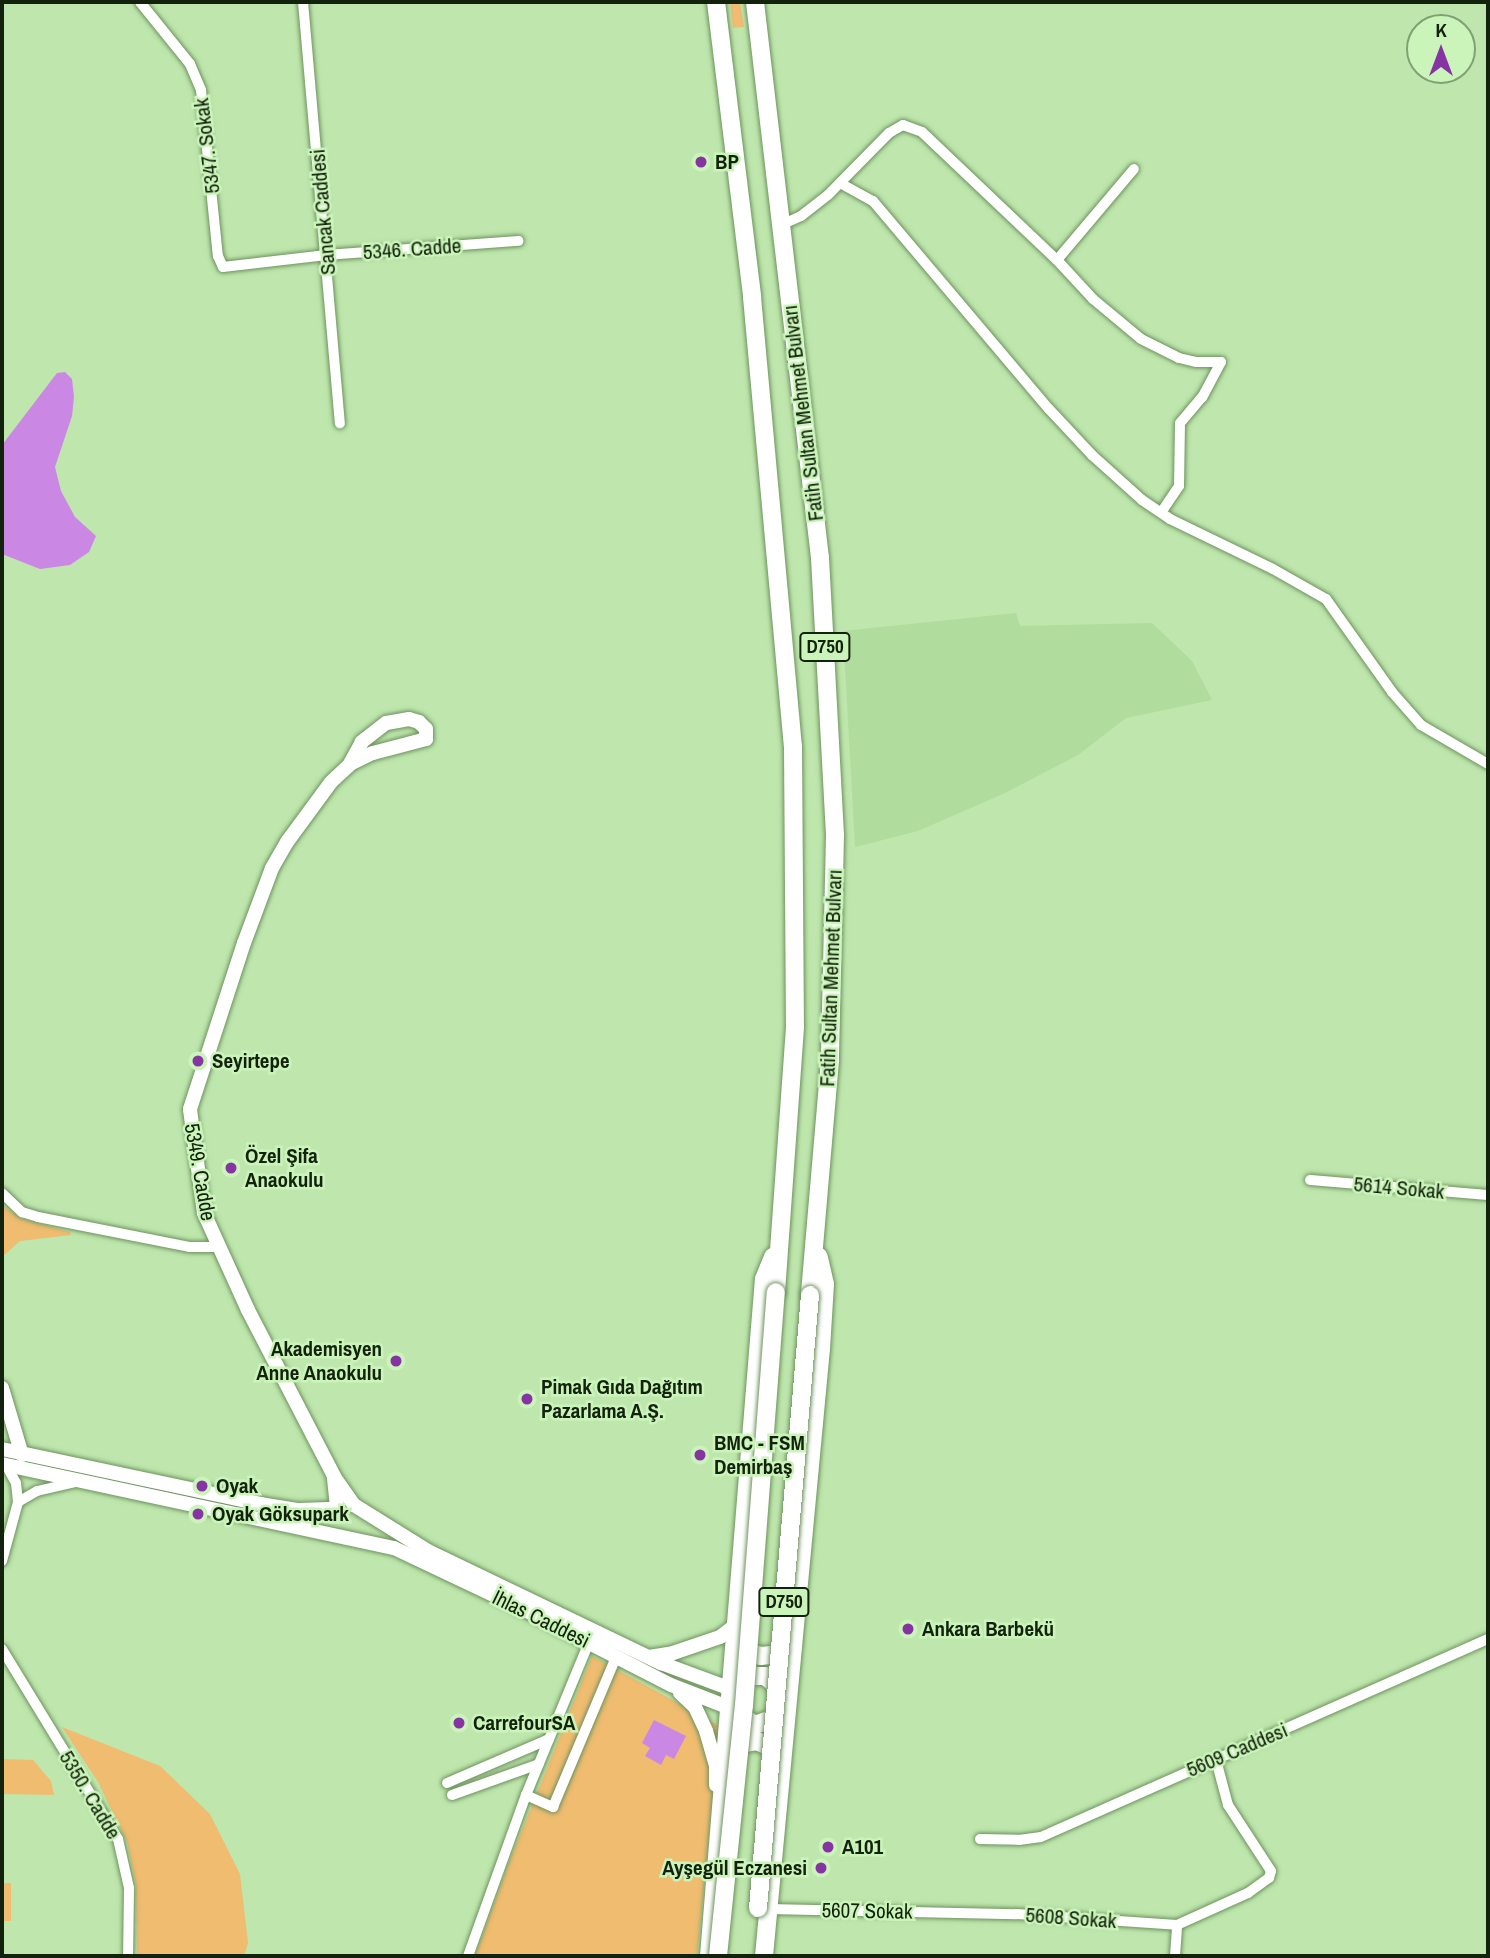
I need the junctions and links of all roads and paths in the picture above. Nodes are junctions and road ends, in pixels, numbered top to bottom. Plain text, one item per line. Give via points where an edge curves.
1 (140, 2) edge
2 (303, 2) edge
3 (716, 2) edge
4 (755, 2) edge
5 (1134, 169) dead end
6 (840, 183) junction
7 (781, 225) junction
8 (518, 241) dead end
9 (326, 255) junction
10 (1057, 260) junction
11 (223, 267) joint
12 (340, 423) dead end
13 (1161, 513) junction
14 (350, 764) junction
15 (1488, 764) edge
16 (1310, 1180) dead end
17 (2, 1193) edge
18 (1488, 1195) edge
19 (780, 1236) junction
20 (815, 1240) junction
21 (219, 1247) junction
22 (2, 1388) edge
23 (2, 1450) edge
24 (22, 1455) junction
25 (4, 1464) edge
26 (334, 1476) junction
27 (78, 1482) junction
28 (18, 1503) junction
29 (356, 1507) junction
30 (336, 1508) junction
31 (344, 1536) junction
32 (2, 1561) edge
33 (737, 1626) junction
34 (1488, 1639) edge
35 (589, 1642) junction
36 (793, 1642) junction
37 (2, 1649) edge
38 (616, 1657) junction
39 (649, 1657) junction
40 (671, 1685) junction
41 (731, 1689) junction
42 (787, 1695) junction
43 (730, 1708) junction
44 (786, 1714) junction
45 (549, 1739) junction
46 (726, 1756) junction
47 (1216, 1760) junction
48 (781, 1762) junction
49 (539, 1764) junction
50 (447, 1783) dead end
51 (452, 1795) dead end
52 (526, 1795) junction
53 (981, 1839) dead end
54 (717, 1866) junction
55 (768, 1909) junction
56 (965, 1913) joint
57 (1177, 1924) junction
58 (128, 1956) edge
59 (468, 1956) edge
60 (709, 1956) edge
61 (718, 1956) edge
62 (754, 1956) edge
63 (764, 1956) edge
64 (1175, 1956) edge

1 - 11 street, 5347. Sokak via 190,64 201,90 218,256
2 - 9 street, Sancak Caddesi
3 - 19 highway, Fatih Sultan Mehmet Bulvarı via 752,297 793,746 795,1027
4 - 7 highway, Fatih Sultan Mehmet Bulvarı / D750
5 - 10 street
6 - 7 street via 801,216
6 - 10 street via 889,133 904,125 922,132
6 - 13 street via 873,201 1091,454
7 - 20 highway, Fatih Sultan Mehmet Bulvarı / D750 via 820,558 835,835 830,1060
8 - 9 street, 5346. Cadde
9 - 11 street, 5346. Cadde
9 - 12 street, Sancak Caddesi
10 - 13 street via 1093,299 1142,339 1179,358 1221,362 1202,397 1180,423 1179,486
13 - 15 street via 1326,599 1420,725
14 - 14 main road, 5349. Cadde via 426,739 426,729 409,719 386,723 362,743
14 - 21 main road, 5349. Cadde via 319,797 272,868 194,1091 191,1125 199,1189
16 - 18 street, 5614 Sokak
17 - 21 street via 22,1212 38,1217 189,1247
19 - 33 highway via 764,1279
19 - 61 highway, Fatih Sultan Mehmet Bulvarı / D750, bridge via 745,1692
20 - 36 highway via 825,1284
20 - 62 highway, Fatih Sultan Mehmet Bulvarı / D750, bridge
21 - 26 main road, 5349. Cadde
22 - 24 main road
23 - 24 main road
24 - 30 main road via 260,1504 299,1510
25 - 27 main road, İhlas Caddesi
25 - 28 street via 16,1483
26 - 29 main road
26 - 30 main road, 5349. Cadde
27 - 28 street via 37,1491
27 - 31 main road, İhlas Caddesi
28 - 32 street
29 - 30 main road
29 - 31 main road via 363,1522 359,1531
29 - 39 main road, İhlas Caddesi via 428,1551
30 - 31 main road via 331,1520
31 - 35 main road, İhlas Caddesi via 415,1557
33 - 36 highway via 747,1650 761,1656 779,1654
33 - 39 main road via 720,1637
33 - 41 highway
34 - 47 street, 5609 Caddesi
35 - 38 main road, İhlas Caddesi
35 - 45 street
36 - 42 highway
37 - 58 street, 5350. Cadde via 118,1839 129,1888
38 - 40 main road, İhlas Caddesi
38 - 52 street via 553,1807
39 - 41 main road, İhlas Caddesi
40 - 43 main road, İhlas Caddesi
40 - 54 main road via 695,1707 712,1748
41 - 42 highway via 757,1675 772,1679
41 - 43 highway
42 - 44 highway
43 - 44 highway via 755,1725
43 - 46 highway
44 - 48 highway
45 - 49 street
45 - 50 street
46 - 48 highway via 739,1744 757,1741 772,1748
46 - 54 highway
47 - 53 street, 5609 Caddesi via 1041,1837
47 - 57 street via 1228,1805 1271,1871 1266,1883
48 - 55 highway
49 - 51 street
49 - 52 street
52 - 59 street
54 - 60 highway
55 - 56 street, 5607 Sokak
55 - 63 highway
56 - 57 street, 5608 Sokak
57 - 64 street

